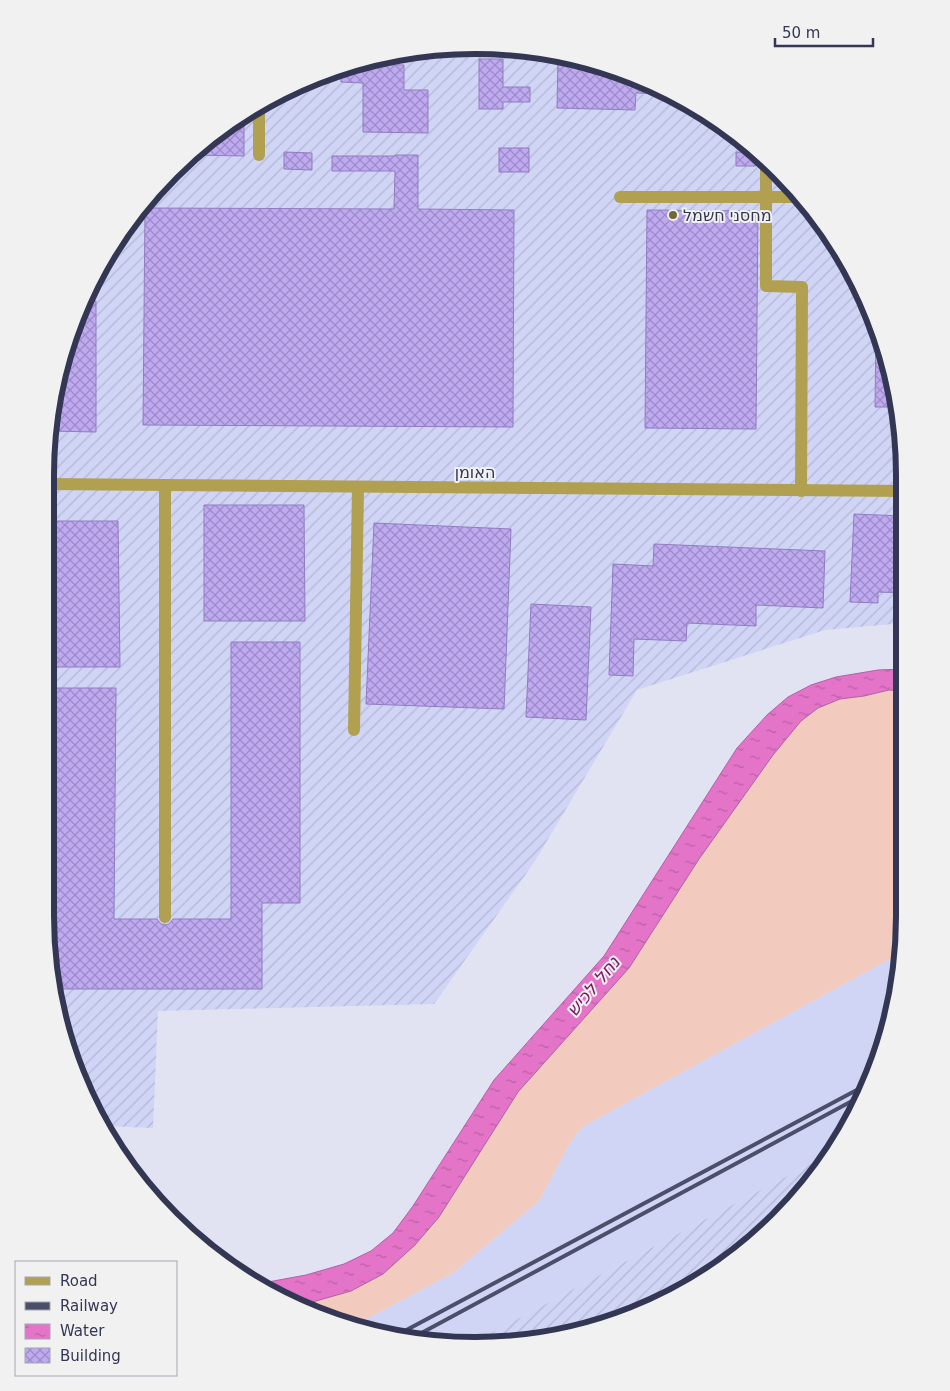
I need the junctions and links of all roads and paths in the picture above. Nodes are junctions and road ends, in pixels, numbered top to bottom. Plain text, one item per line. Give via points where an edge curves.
1 (259, 113) edge
2 (259, 155) dead end
3 (767, 171) edge
4 (620, 196) dead end
5 (766, 196) junction
6 (791, 196) edge
7 (54, 484) edge
8 (165, 485) junction
9 (358, 487) junction
10 (801, 491) junction
11 (896, 491) edge
12 (354, 730) dead end
13 (165, 917) dead end

1 - 2 street
3 - 5 street
4 - 5 street
5 - 6 street
5 - 10 street via 766,286 802,287
7 - 8 street, האומן
8 - 9 street, האומן
8 - 13 street
9 - 10 street, האומן
9 - 12 street
10 - 11 street, האומן

